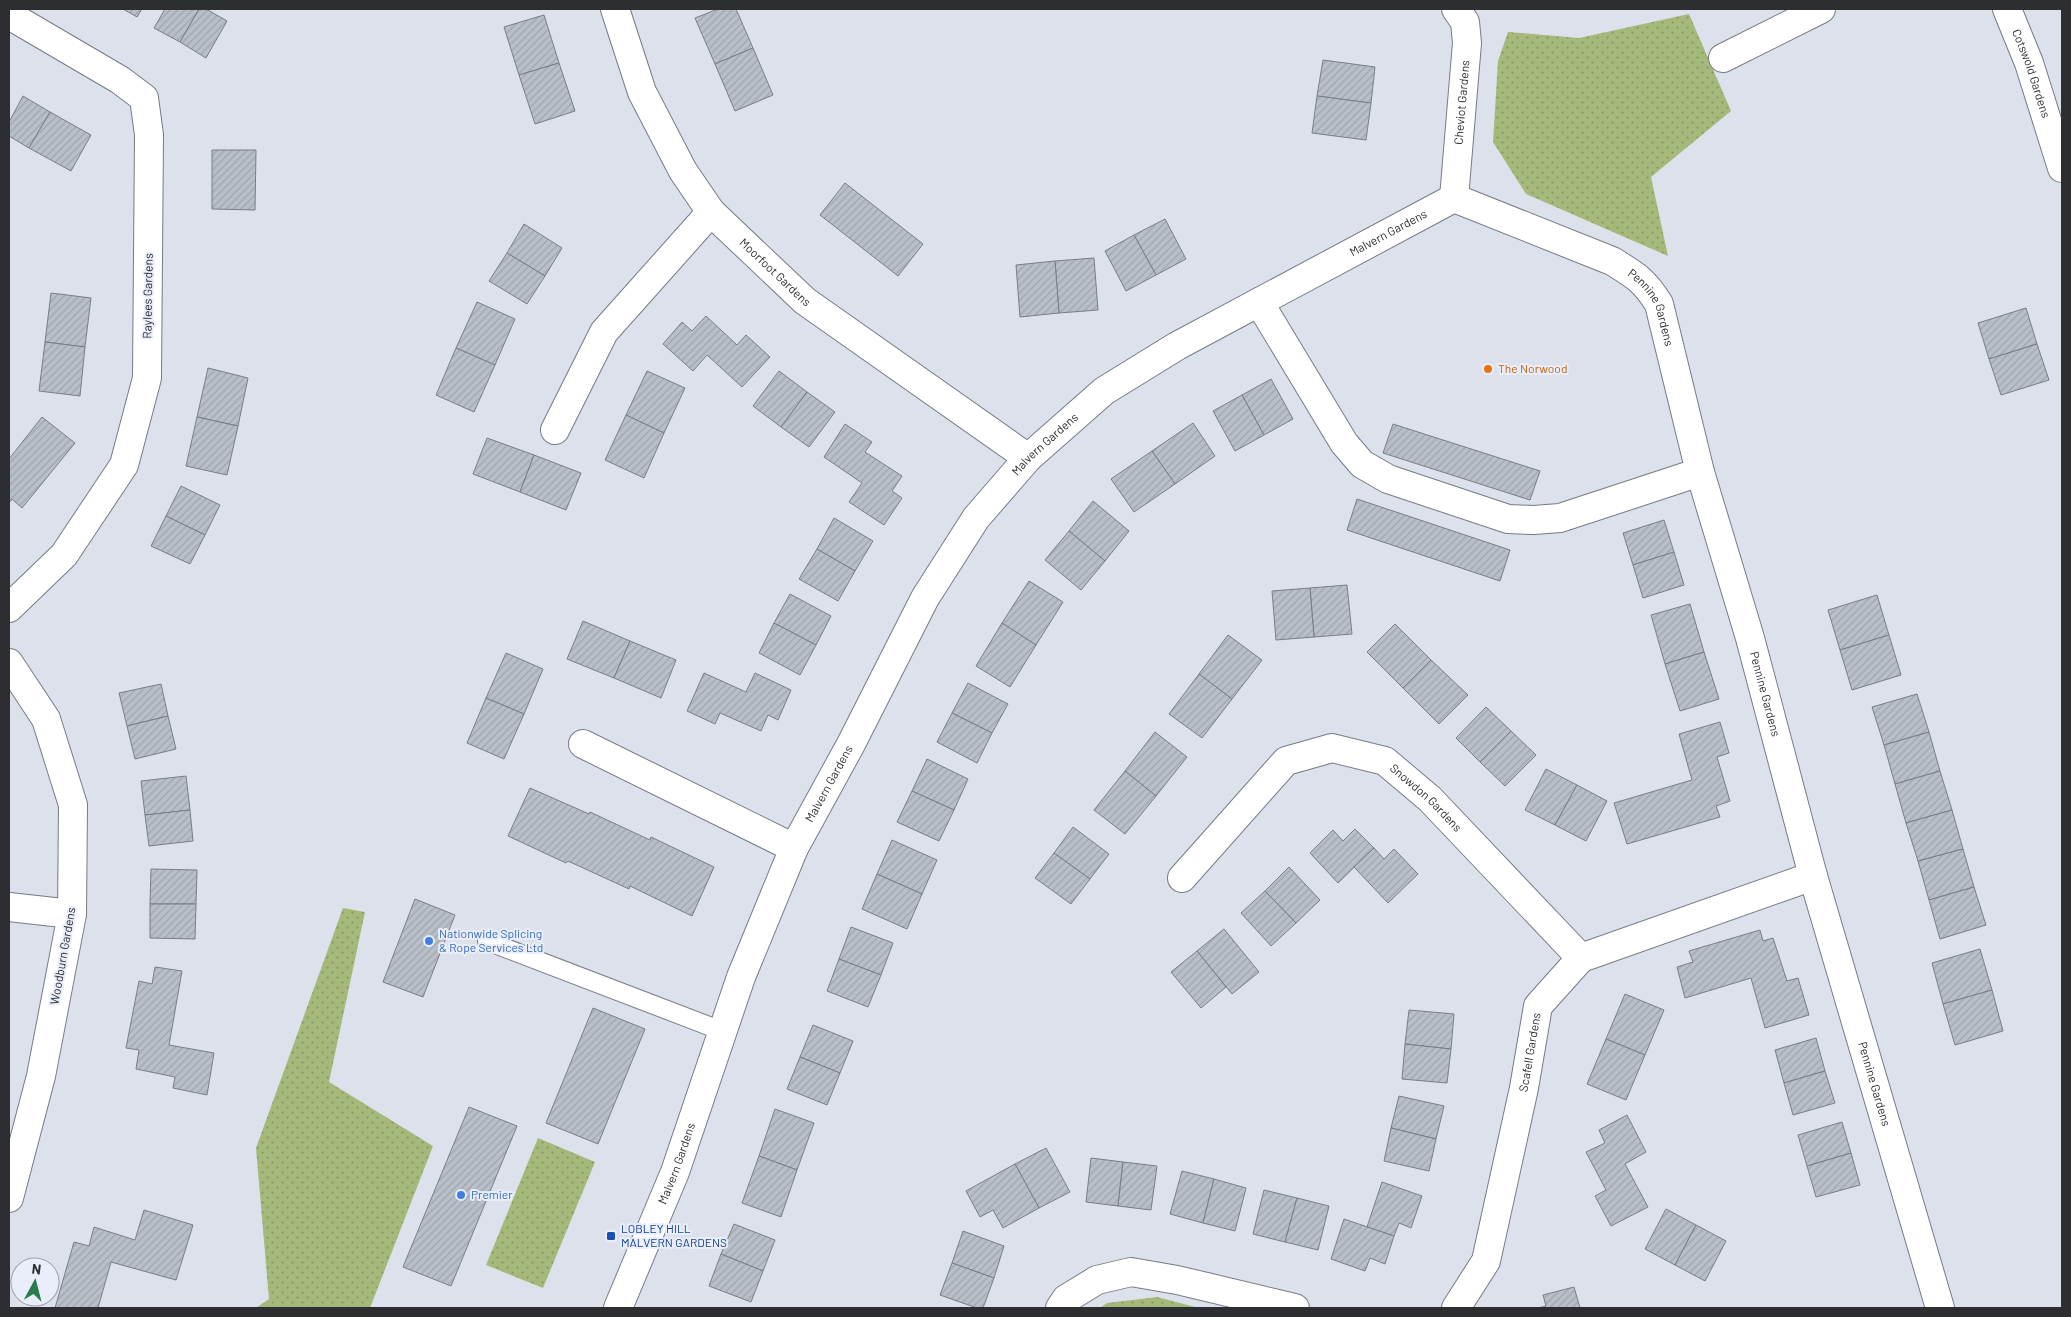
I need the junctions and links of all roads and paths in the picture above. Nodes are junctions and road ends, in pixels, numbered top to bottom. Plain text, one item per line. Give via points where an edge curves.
1 (615, 9) edge
2 (1456, 9) edge
3 (1821, 9) edge
4 (2007, 9) edge
5 (9, 15) edge
6 (1723, 58) dead end
7 (2062, 168) edge
8 (1454, 198) junction
9 (711, 212) junction
10 (1259, 302) junction
11 (555, 430) dead end
12 (1028, 458) junction
13 (1700, 472) junction
14 (9, 608) edge
15 (9, 664) edge
16 (583, 744) dead end
17 (794, 848) junction
18 (1813, 876) junction
19 (1182, 878) dead end
20 (9, 907) edge
21 (72, 914) junction
22 (487, 941) dead end
23 (1581, 958) junction
24 (722, 1032) junction
25 (9, 1198) edge
26 (618, 1308) edge
27 (1060, 1308) edge
28 (1295, 1308) edge
29 (1456, 1308) edge
30 (1940, 1308) edge

1 - 9 street, Moorfoot Gardens via 642,92 683,171
2 - 8 street, Cheviot Gardens via 1465,22 1467,43
3 - 6 street
4 - 7 street, Cotswold Gardens via 2029,63
5 - 14 street, Raylees Gardens via 120,80 144,98 150,136 147,378 124,465 64,555
8 - 10 street, Malvern Gardens
8 - 13 street, Pennine Gardens via 1612,261 1648,286 1659,304
9 - 11 street via 604,332
9 - 12 street, Moorfoot Gardens via 805,301
10 - 12 street, Malvern Gardens via 1177,346 1104,391
10 - 13 street via 1344,443 1362,464 1388,479 1508,519 1534,520 1560,518
12 - 17 street, Malvern Gardens via 976,518 925,598
13 - 18 street, Pennine Gardens via 1750,638
15 - 21 street, Woodburn Gardens via 46,719 74,805
16 - 17 street
17 - 24 street, Malvern Gardens
18 - 23 street, Scafell Gardens
18 - 30 street, Pennine Gardens
19 - 23 street, Snowdon Gardens via 1286,761 1332,748 1385,761 1430,799
20 - 21 street
21 - 25 street, Woodburn Gardens via 41,1076
22 - 24 lane
23 - 29 street, Scafell Gardens via 1538,1006 1524,1088 1486,1261
24 - 26 street, Malvern Gardens via 675,1172
27 - 28 street via 1066,1299 1097,1280 1131,1272

